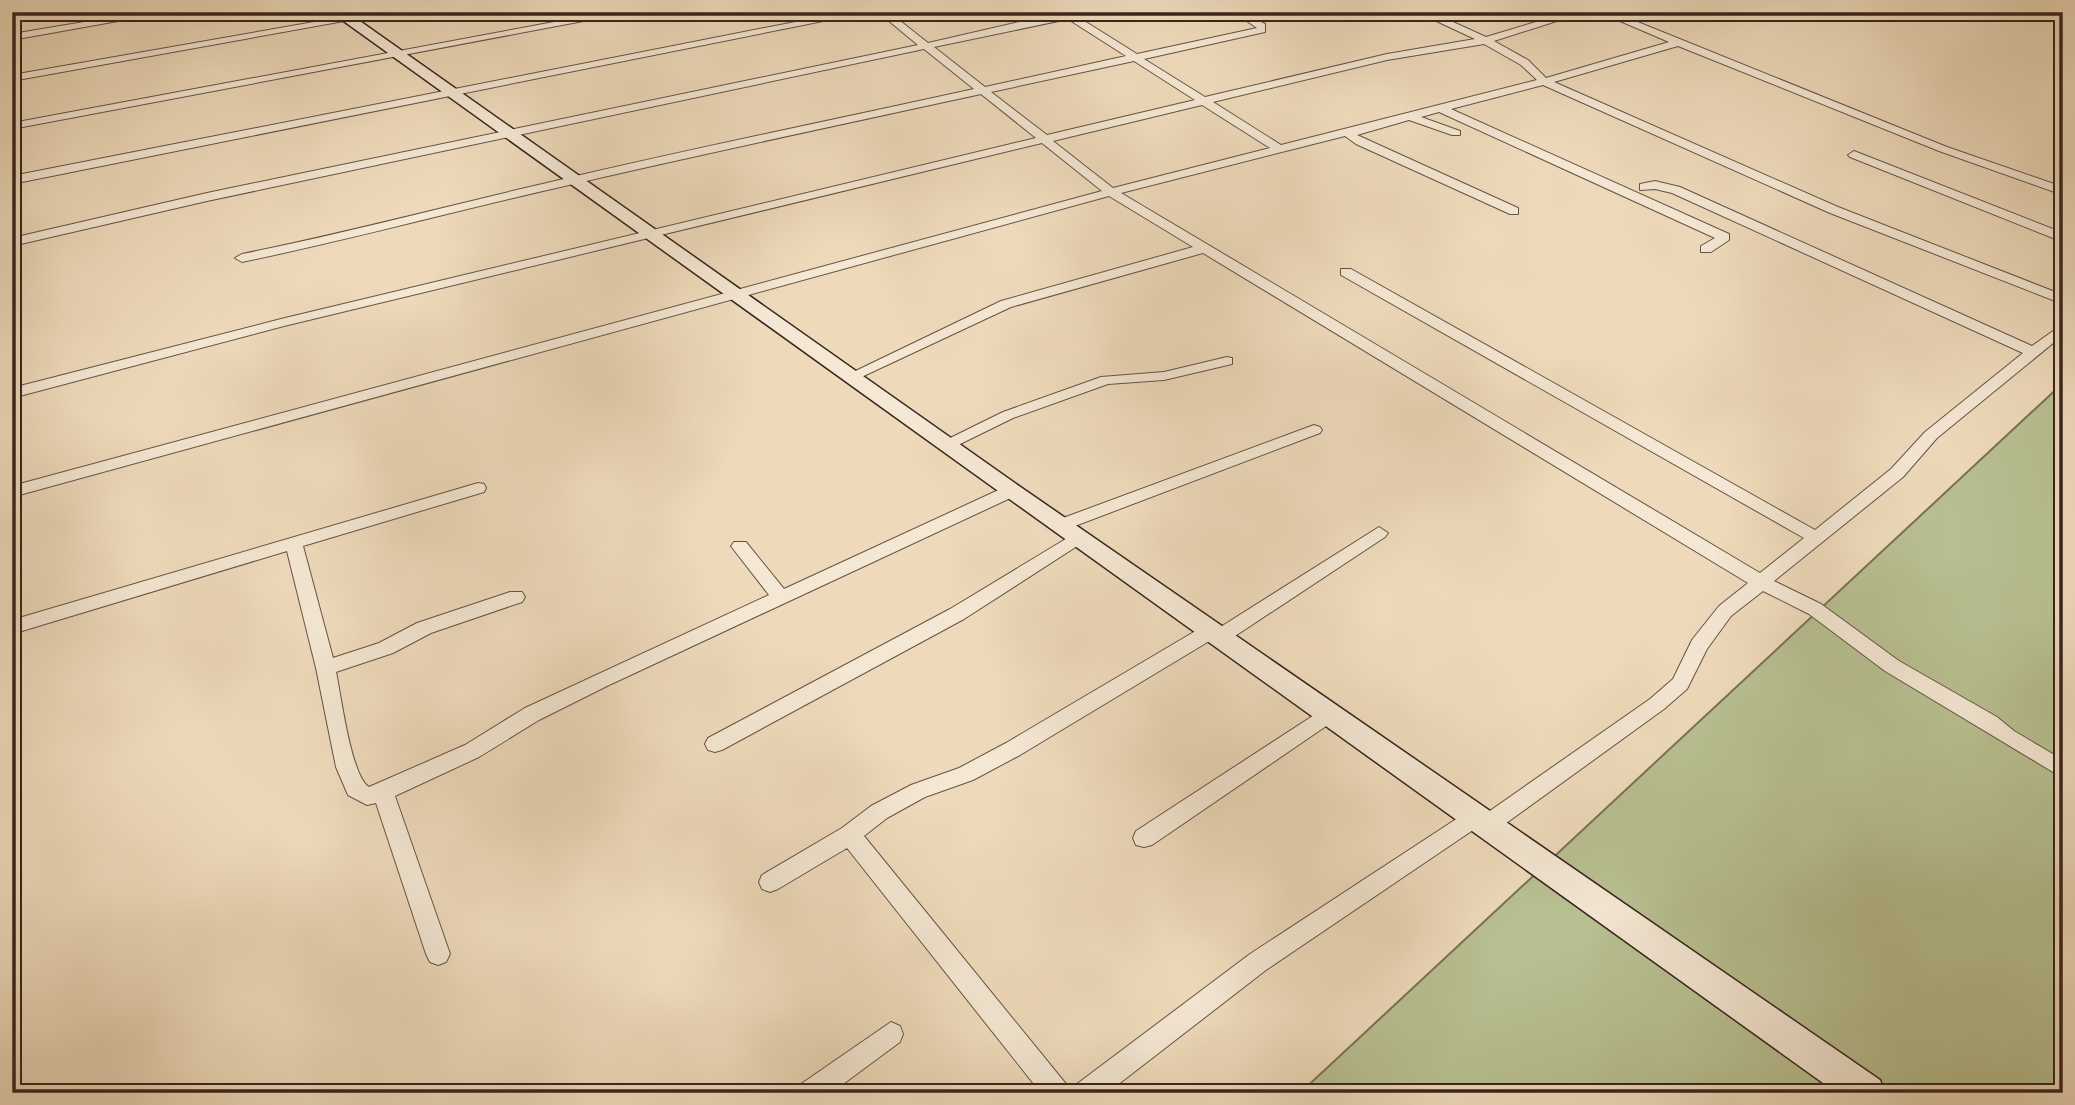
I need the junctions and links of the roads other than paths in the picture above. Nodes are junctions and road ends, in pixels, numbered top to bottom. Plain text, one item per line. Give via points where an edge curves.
1 (163, 12) edge
2 (389, 12) edge
3 (626, 12) edge
4 (863, 12) edge
5 (883, 12) edge
6 (1088, 12) edge
7 (1422, 12) edge
8 (1580, 12) edge
9 (1604, 12) edge
10 (1068, 14) edge
11 (343, 15) edge
12 (1244, 15) dead end
13 (12, 37) edge
14 (1484, 41) junction
15 (1676, 43) junction
16 (927, 47) junction
17 (393, 53) junction
18 (1134, 57) junction
19 (12, 78) edge
20 (1544, 82) junction
21 (982, 90) junction
22 (449, 92) junction
23 (1205, 102) junction
24 (1440, 108) junction
25 (1409, 116) junction
26 (12, 125) edge
27 (1351, 130) junction
28 (1456, 133) dead end
29 (511, 135) junction
30 (1041, 140) junction
31 (1279, 149) junction
32 (1854, 155) dead end
33 (12, 180) edge
34 (574, 180) junction
35 (1644, 187) dead end
36 (2063, 191) edge
37 (1111, 192) junction
38 (1514, 211) dead end
39 (652, 235) junction
40 (2063, 238) edge
41 (12, 242) edge
42 (1200, 248) junction
43 (1706, 248) dead end
44 (242, 258) dead end
45 (1346, 272) dead end
46 (736, 295) junction
47 (2063, 300) edge
48 (2063, 328) edge
49 (2033, 352) junction
50 (1227, 361) dead end
51 (850, 377) junction
52 (12, 393) edge
53 (1314, 430) dead end
54 (946, 444) junction
55 (478, 488) dead end
56 (1011, 491) junction
57 (12, 492) edge
58 (1070, 531) junction
59 (1379, 533) dead end
60 (1815, 537) junction
61 (294, 544) junction
62 (740, 546) dead end
63 (1759, 581) junction
64 (516, 597) dead end
65 (781, 598) junction
66 (12, 627) edge
67 (1215, 634) junction
68 (326, 668) junction
69 (1328, 714) junction
70 (715, 744) dead end
71 (2063, 771) edge
72 (383, 792) junction
73 (1480, 822) junction
74 (850, 835) junction
75 (1144, 838) dead end
76 (770, 882) dead end
77 (438, 954) dead end
78 (891, 1034) dead end
79 (810, 1093) edge
80 (1057, 1093) edge
81 (1086, 1093) edge
82 (1867, 1093) edge

1 - 13 street
2 - 11 street
3 - 17 street
4 - 22 street
5 - 16 street
6 - 10 street
7 - 14 street
8 - 14 street
9 - 15 street
10 - 16 street
10 - 18 street
11 - 17 street
11 - 19 street
12 - 18 street via 1262,26 1261,30
14 - 20 street via 1516,57
14 - 23 street via 1387,57
15 - 20 street
15 - 36 street via 1943,149
16 - 21 street
16 - 29 street
17 - 22 street
17 - 26 street
18 - 21 street
18 - 23 street
20 - 24 street
20 - 47 street via 1835,211
21 - 30 street
21 - 34 street
22 - 29 street
22 - 33 street
23 - 30 street
23 - 31 street
24 - 25 street
24 - 43 street via 1724,237
25 - 27 street
25 - 28 street
27 - 31 street
27 - 38 street via 1351,136 1360,142
29 - 34 street
29 - 41 street
30 - 37 street
30 - 39 street
31 - 37 street
32 - 40 street
34 - 39 street
34 - 44 street
35 - 49 street via 1676,190
37 - 42 street
37 - 46 street
39 - 46 street
39 - 52 street
42 - 51 street via 1006,304
42 - 63 street
45 - 60 street
46 - 51 street
46 - 57 street
48 - 49 street
49 - 60 street via 1931,435 1896,473
50 - 54 street via 1164,376 1106,380 1007,415
51 - 54 street
53 - 58 street
54 - 56 street
55 - 61 street
56 - 58 street
56 - 65 street
58 - 67 street
58 - 70 street via 957,614
59 - 67 street
60 - 63 street
61 - 66 street
61 - 68 street
62 - 65 street
63 - 71 street via 1815,609 1892,666
63 - 73 street via 1725,611 1699,645 1680,684 1665,697
64 - 68 street
65 - 72 street via 600,681 472,751
67 - 69 street
67 - 74 street via 966,774 918,791 879,812
68 - 72 street via 346,767 355,789 367,796
69 - 73 street
69 - 75 street
72 - 77 street
73 - 81 street via 1258,962
73 - 82 street
74 - 76 street
74 - 80 street
78 - 79 street

